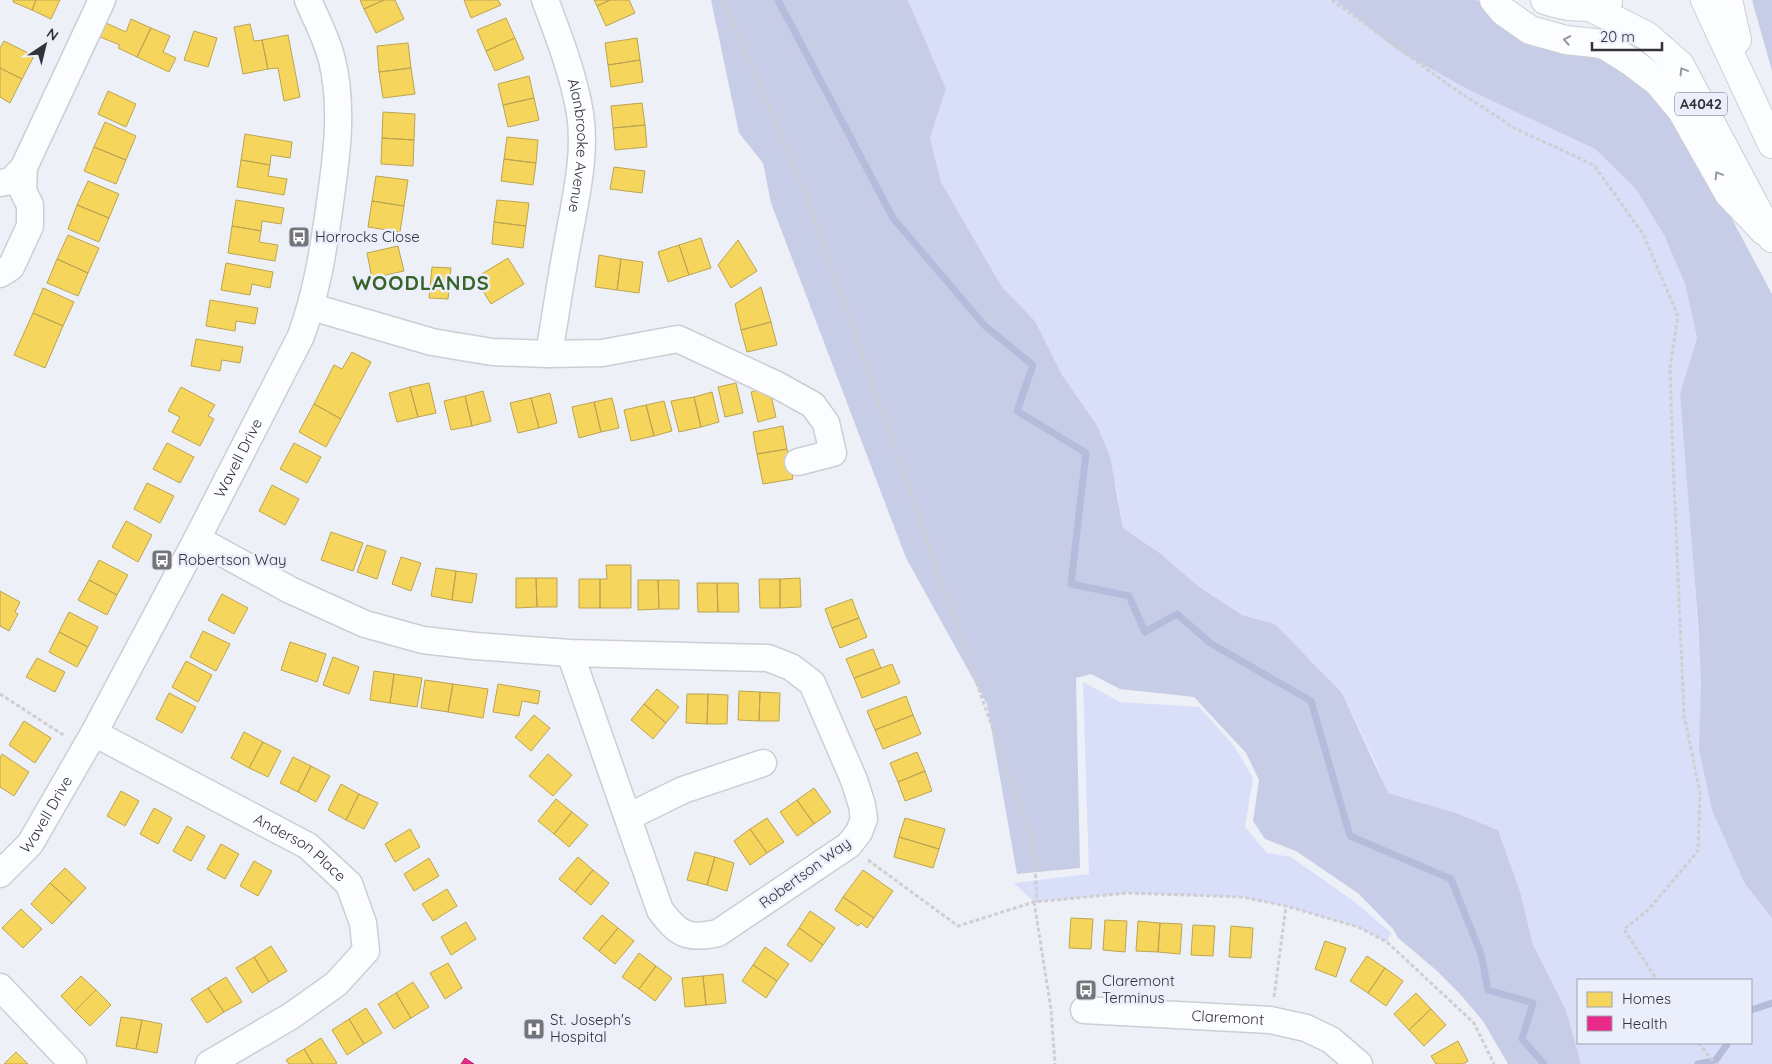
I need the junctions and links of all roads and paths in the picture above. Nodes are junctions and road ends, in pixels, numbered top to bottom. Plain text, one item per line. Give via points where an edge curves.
1 (102, 0) edge
2 (308, 0) edge
3 (544, 0) edge
4 (724, 0) edge
5 (1332, 0) edge
6 (1494, 0) edge
7 (1545, 0) edge
8 (1616, 0) edge
9 (1705, 0) edge
10 (1728, 0) edge
11 (1590, 7) junction
12 (1749, 93) junction
13 (1772, 144) edge
14 (24, 168) junction
15 (0, 183) edge
16 (1772, 238) edge
17 (0, 274) edge
18 (312, 307) junction
19 (549, 354) junction
20 (798, 462) dead end
21 (197, 539) junction
22 (570, 653) junction
23 (0, 694) edge
24 (90, 741) junction
25 (763, 763) dead end
26 (628, 817) junction
27 (849, 845) junction
28 (0, 874) edge
29 (1036, 902) junction
30 (1286, 906) junction
31 (1656, 979) edge
32 (0, 988) edge
33 (1084, 1010) dead end
34 (1270, 1020) junction
35 (1699, 1044) edge
36 (73, 1064) edge
37 (209, 1064) edge
38 (1055, 1064) edge
39 (1359, 1064) edge
40 (1494, 1064) edge
41 (1716, 1064) edge

1 - 14 street
2 - 18 street, Wavell Drive via 332,58 337,90 338,153
3 - 19 street, Alanbrooke Avenue via 566,54 580,114 581,145 578,188
4 - 29 path via 808,200 1034,847
5 - 31 path via 1452,88 1516,129 1594,165 1642,234 1678,316 1670,368 1684,715 1700,793 1698,852 1649,909 1624,929
16 -> 6 main road via 1729,194 1682,111 1658,82 1603,44 1566,40 1530,30 1503,11
7 - 11 main road via 1563,6
8 - 11 main road
9 - 12 main road, A4042
10 - 12 main road, A4042
16 -> 11 main road, A4042 via 1680,65 1647,36
12 - 13 main road, A4042
14 - 15 street via 11,181
14 - 17 street via 23,191 30,205 30,226 10,267
18 - 19 street via 432,342 492,352
18 - 21 street, Wavell Drive via 301,336
19 - 20 street via 602,353 678,339 813,405 826,423 833,452
21 - 22 street, Robertson Way via 290,590 365,624 423,640
21 - 24 street, Wavell Drive
22 - 26 street, Robertson Way
22 - 27 street, Robertson Way via 768,658 791,667 812,683 854,780 864,820
23 - 24 path
24 - 28 street, Wavell Drive via 30,844
24 - 37 street, Anderson Place via 308,846 349,884 363,923 366,952 336,984 291,1016
25 - 26 street via 683,790
26 - 27 street, Robertson Way via 660,910 685,935 703,937 718,933
27 - 29 path via 958,926
29 - 30 path via 1128,893 1242,897
29 - 38 path
30 - 34 path
30 - 40 path via 1358,927 1387,942 1474,1023
32 - 36 street
33 - 34 street, Claremont
34 - 39 street, Claremont via 1306,1028 1332,1040
35 - 41 path

